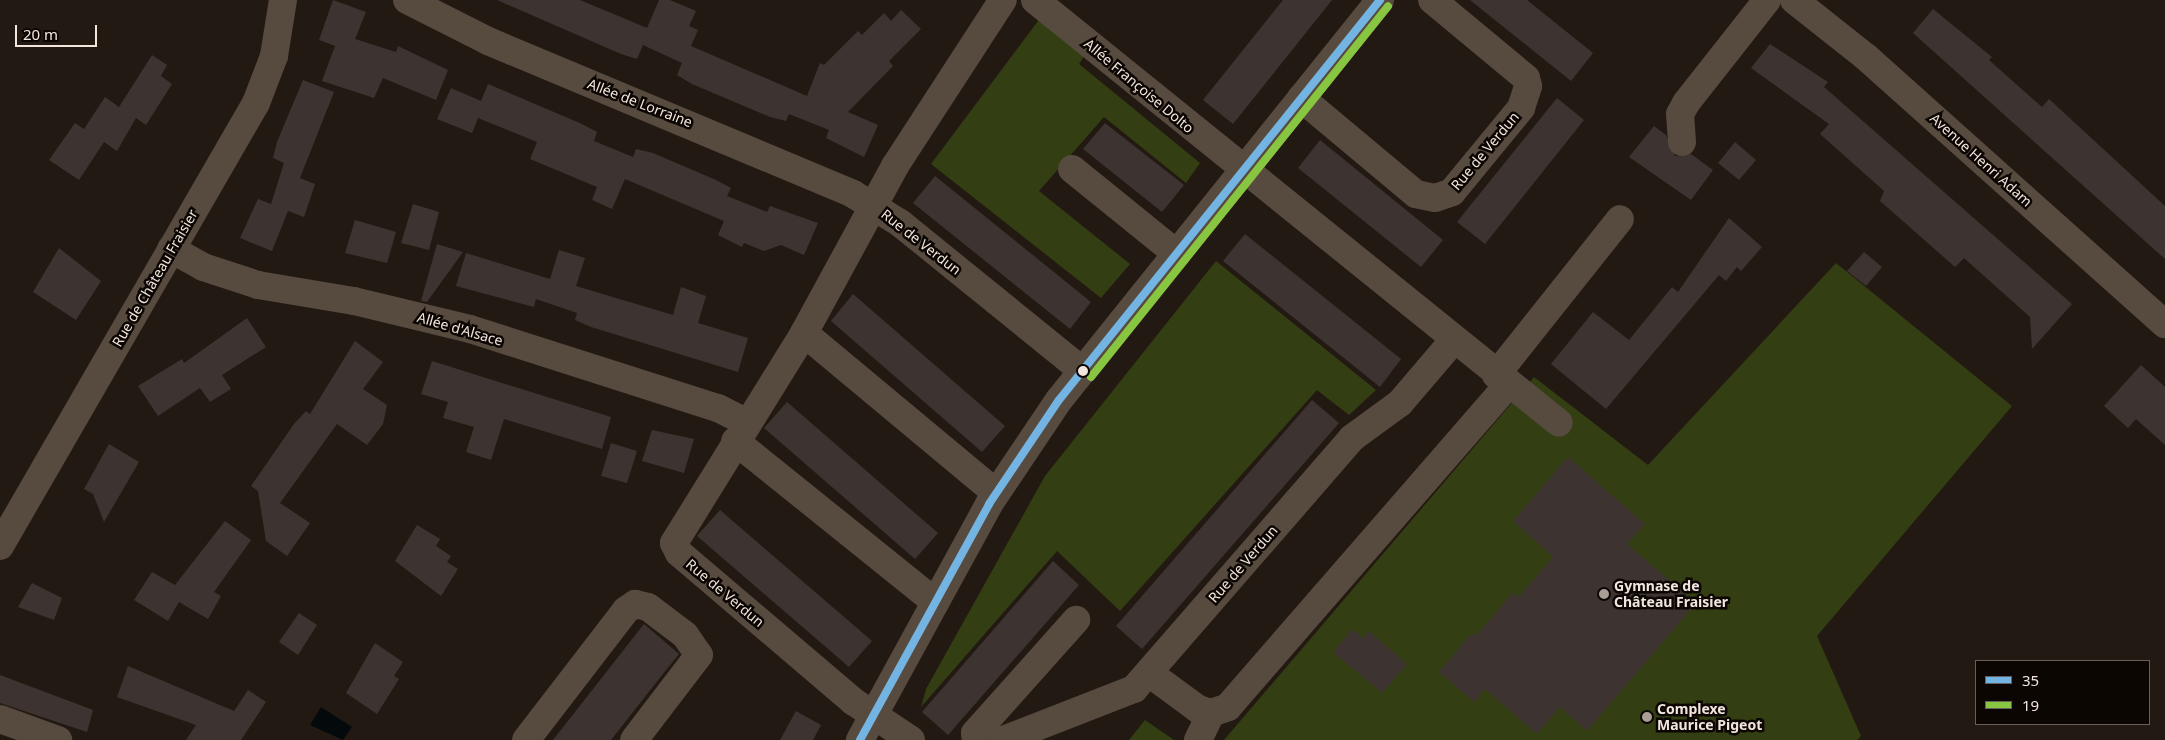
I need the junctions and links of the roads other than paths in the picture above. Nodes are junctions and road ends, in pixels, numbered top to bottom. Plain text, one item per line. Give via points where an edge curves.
1 (283, 0) edge
2 (407, 0) edge
3 (1003, 0) edge
4 (1035, 0) edge
5 (1380, 0) edge
6 (1432, 0) edge
7 (1767, 0) edge
8 (1794, 0) edge
9 (1302, 98) junction
10 (1682, 142) dead end
11 (1072, 169) dead end
12 (1243, 172) junction
13 (872, 205) junction
14 (1620, 219) dead end
15 (171, 250) junction
16 (1177, 254) junction
17 (2165, 324) edge
18 (804, 333) junction
19 (1453, 341) junction
20 (1083, 371) junction
21 (1503, 379) junction
22 (1559, 423) dead end
23 (740, 432) junction
24 (996, 493) junction
25 (0, 546) edge
26 (935, 602) junction
27 (1076, 620) dead end
28 (1149, 673) junction
29 (1211, 713) junction
30 (874, 715) junction
31 (12, 728) edge
32 (530, 739) edge
33 (58, 740) edge
34 (634, 740) edge
35 (860, 740) edge
36 (911, 740) edge
37 (976, 740) edge
38 (1003, 740) edge
39 (1198, 740) edge

1 - 15 street, Rue de Château Fraisier via 274,56 256,103
2 - 13 street, Allée de Lorraine via 488,41 701,126
3 - 13 street
4 - 12 street, Allée Françoise Dolto
5 - 9 street
6 - 9 street, Rue de Verdun via 1526,78 1528,86 1521,108 1452,192 1435,198 1416,194
7 - 10 street via 1686,103 1680,114
8 - 17 street, Avenue Henri Adam via 1866,57
9 - 12 street
11 - 16 street
12 - 16 street
12 - 19 street
13 - 18 street, Rue de Verdun
13 - 20 street, Rue de Verdun
14 - 21 street
15 - 23 street, Allée d'Alsace via 218,273 258,285 354,301 470,329 718,408
15 - 25 street, Rue de Château Fraisier
16 - 20 street
18 - 23 street, Rue de Verdun
18 - 24 street
19 - 21 street
19 - 28 street, Rue de Verdun via 1400,403 1352,438
20 - 24 street
21 - 22 street
21 - 29 street via 1228,707
23 - 26 street
23 - 30 street, Rue de Verdun via 674,537 676,549
24 - 26 street
26 - 30 street
27 - 37 street via 975,733
28 - 29 street
28 - 38 street, Rue de Verdun via 1119,698
29 - 39 street
30 - 35 street
30 - 36 street, Rue de Verdun
31 - 33 street
32 - 34 street via 626,610 635,604 648,607 685,635 699,655

